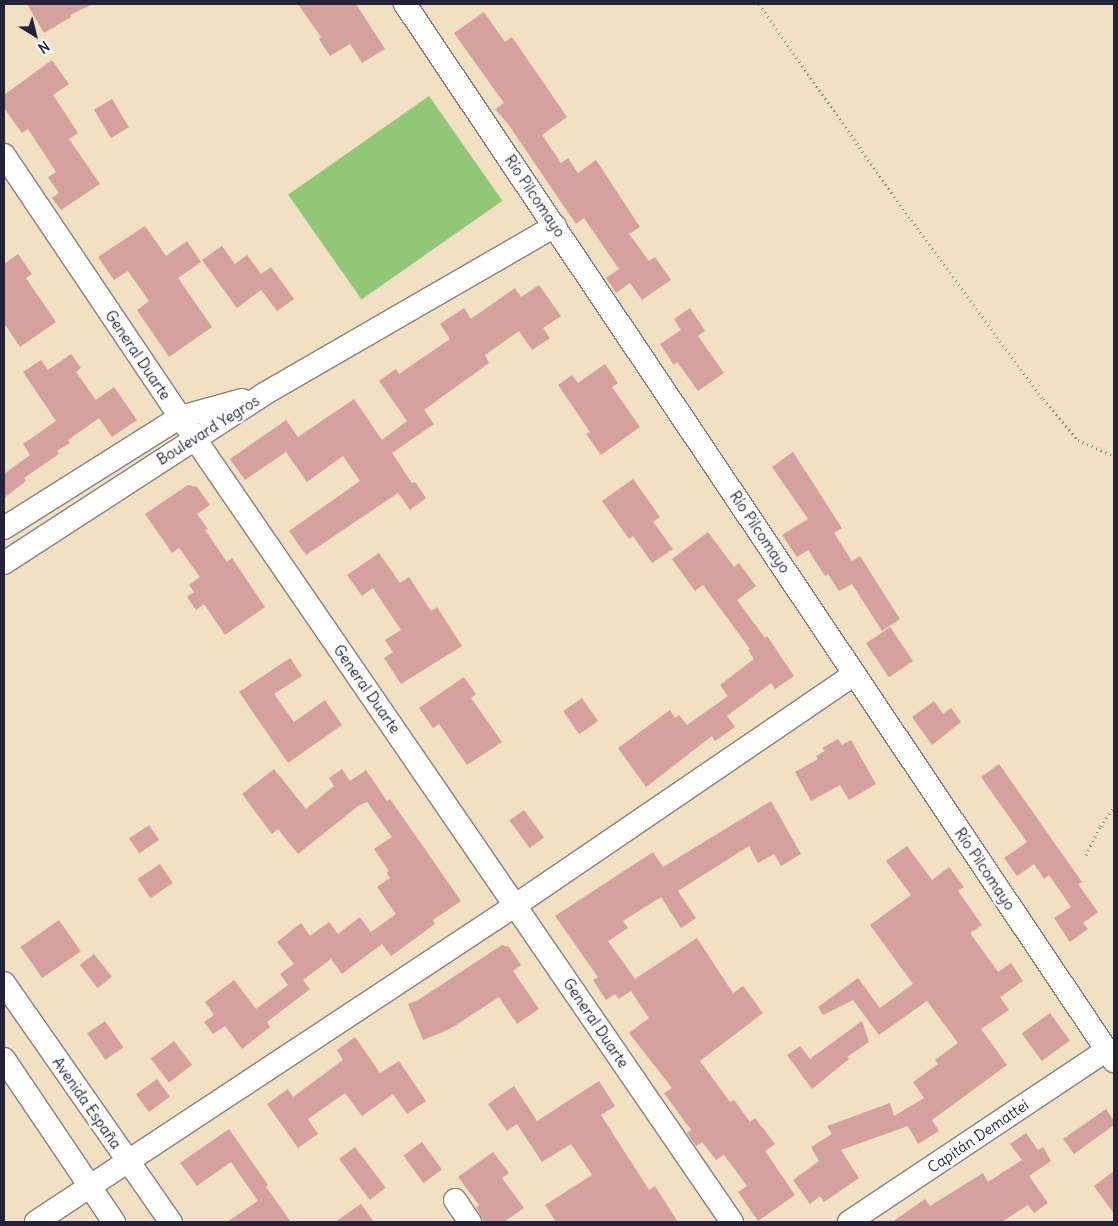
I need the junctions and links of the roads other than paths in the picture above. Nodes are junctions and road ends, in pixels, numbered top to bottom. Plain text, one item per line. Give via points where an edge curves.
1 (405, 4) edge
2 (4, 155) edge
3 (555, 226) junction
4 (264, 394) junction
5 (180, 417) junction
6 (194, 438) junction
7 (4, 528) edge
8 (4, 563) edge
9 (854, 674) junction
10 (516, 905) junction
11 (4, 983) edge
12 (1111, 1056) edge
13 (4, 1059) edge
14 (128, 1162) junction
15 (90, 1187) junction
16 (456, 1200) dead end
17 (36, 1222) edge
18 (114, 1222) edge
19 (171, 1222) edge
20 (470, 1222) edge
21 (732, 1222) edge
22 (850, 1222) edge

1 - 3 street, Río Pilcomayo
2 - 5 street, General Duarte
3 - 4 street
3 - 9 street, Río Pilcomayo
4 - 5 street, Boulevard Yegros
4 - 6 street, Boulevard Yegros
5 - 6 street, General Duarte
5 - 7 street, Boulevard Yegros
6 - 8 street, Boulevard Yegros
6 - 10 street, General Duarte
9 - 10 street
9 - 12 street, Río Pilcomayo
10 - 14 street
10 - 21 street, General Duarte
11 - 14 street, Avenida España
12 - 22 street, Capitán Demattei
13 - 15 street
14 - 15 street
14 - 19 street, Avenida España
15 - 17 street
15 - 18 street
16 - 20 street

